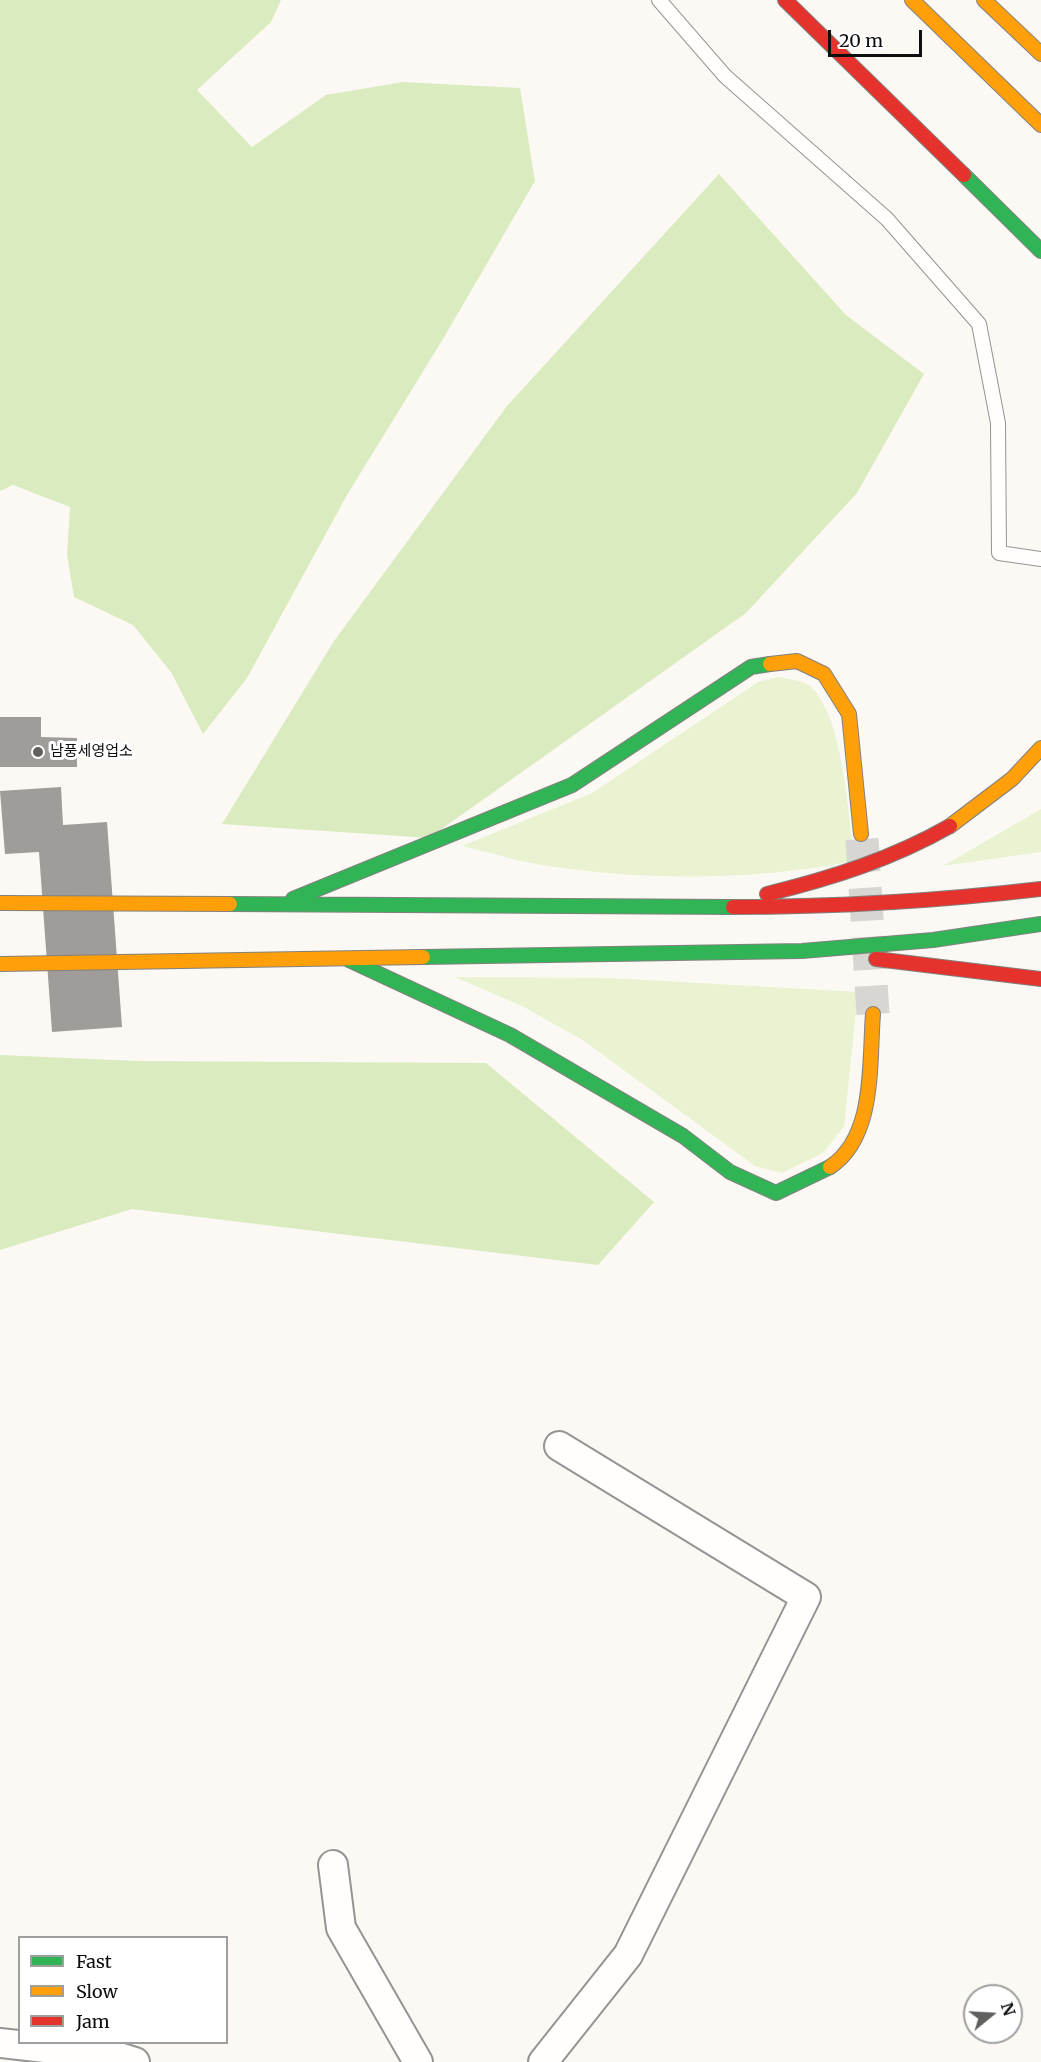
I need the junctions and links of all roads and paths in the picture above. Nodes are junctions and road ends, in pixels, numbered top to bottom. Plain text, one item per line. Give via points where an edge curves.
1 (659, 0) edge
2 (785, 0) edge
3 (912, 0) edge
4 (984, 0) edge
5 (1041, 54) edge
6 (1041, 125) edge
7 (1041, 251) edge
8 (1041, 559) edge
9 (1041, 748) edge
10 (861, 834) tunnel mouth
11 (1041, 889) edge
12 (0, 903) edge
13 (278, 905) junction
14 (712, 905) junction
15 (1041, 924) edge
16 (802, 951) junction
17 (342, 957) junction
18 (0, 964) edge
19 (1041, 979) edge
20 (873, 1014) tunnel mouth
21 (559, 1446) dead end
22 (333, 1865) dead end
23 (0, 2043) edge
24 (135, 2062) edge
25 (418, 2062) edge
26 (543, 2062) edge

1 - 8 lane via 725,76 887,219 979,324 998,423 999,553
2 - 7 highway
3 - 6 highway
4 - 5 highway
9 - 14 highway via 999,793 965,818 899,854 811,883
10 - 13 highway via 849,714 824,674 797,661 752,667 572,785
11 - 14 highway via 885,905
12 - 13 highway
13 - 14 highway
15 - 16 highway via 933,940
16 - 17 highway
16 - 19 highway
17 - 18 highway
17 - 20 highway via 510,1035 683,1136 730,1172 776,1192 819,1174 848,1152 863,1119
21 - 26 street via 806,1597 628,1955
22 - 25 street via 341,1928
23 - 24 street via 116,2056

